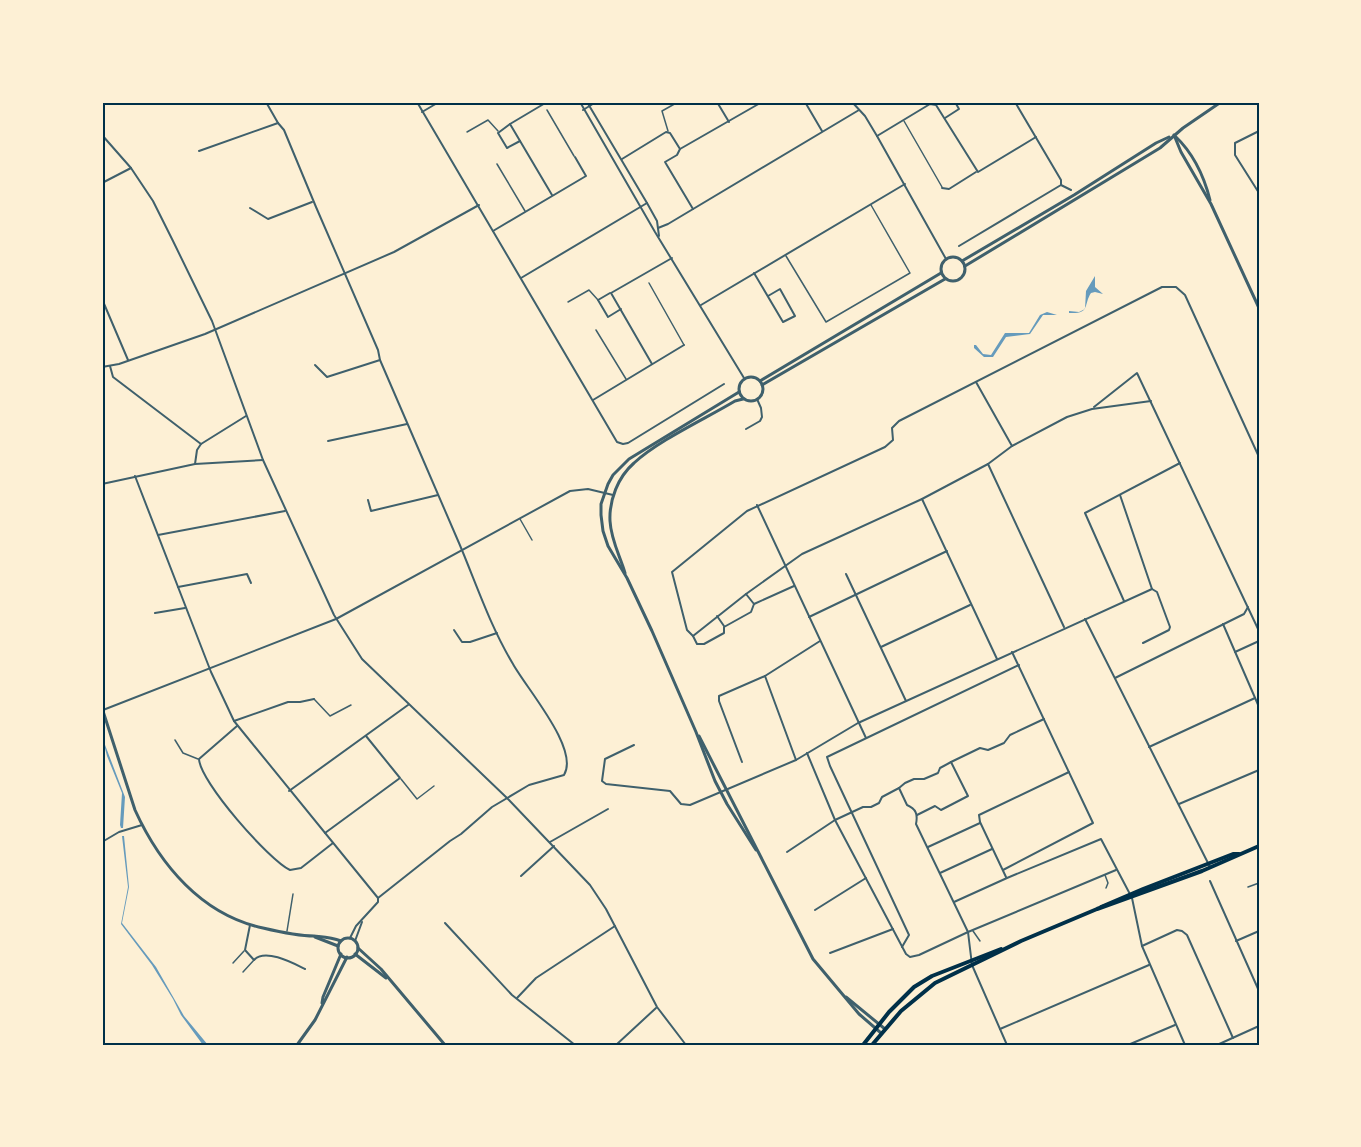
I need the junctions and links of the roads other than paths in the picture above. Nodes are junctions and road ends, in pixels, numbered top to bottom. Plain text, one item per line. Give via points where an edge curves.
1 (266, 102) edge
2 (417, 102) edge
3 (439, 102) edge
4 (547, 102) edge
5 (580, 102) edge
6 (587, 102) edge
7 (596, 102) edge
8 (678, 102) edge
9 (717, 102) edge
10 (762, 102) edge
11 (805, 102) edge
12 (852, 102) edge
13 (955, 102) edge
14 (1015, 102) edge
15 (1221, 102) edge
16 (931, 103) edge
17 (590, 106) junction
18 (547, 110) dead end
19 (583, 110) junction
20 (859, 110) junction
21 (422, 112) junction
22 (944, 118) junction
23 (903, 120) junction
24 (729, 122) junction
25 (278, 123) junction
26 (510, 124) junction
27 (498, 131) junction
28 (1259, 131) edge
29 (467, 132) dead end
30 (668, 132) junction
31 (823, 132) junction
32 (102, 135) edge
33 (1174, 135) junction
34 (877, 136) junction
35 (1036, 137) junction
36 (520, 141) junction
37 (680, 149) junction
38 (199, 151) dead end
39 (575, 157) joint
40 (622, 159) junction
41 (497, 164) dead end
42 (131, 168) junction
43 (978, 172) junction
44 (102, 183) edge
45 (905, 184) junction
46 (1061, 185) junction
47 (942, 188) joint
48 (1071, 190) dead end
49 (1259, 193) edge
50 (552, 195) junction
51 (314, 202) junction
52 (647, 203) junction
53 (870, 204) junction
54 (1211, 204) junction
55 (478, 205) junction
56 (640, 207) junction
57 (250, 208) dead end
58 (693, 209) junction
59 (525, 212) junction
60 (658, 228) junction
61 (493, 231) junction
62 (659, 236) junction
63 (959, 246) dead end
64 (786, 255) junction
65 (672, 258) junction
66 (946, 259) junction
67 (962, 261) junction
68 (964, 266) junction
69 (344, 273) junction
70 (754, 273) junction
71 (941, 273) junction
72 (521, 278) junction
73 (945, 279) junction
74 (649, 283) dead end
75 (611, 293) junction
76 (768, 296) junction
77 (102, 299) edge
78 (598, 300) junction
79 (568, 302) dead end
80 (701, 305) junction
81 (1259, 308) edge
82 (621, 309) junction
83 (215, 329) junction
84 (596, 330) dead end
85 (684, 345) joint
86 (380, 360) junction
87 (128, 361) junction
88 (652, 364) junction
89 (315, 365) dead end
90 (110, 366) junction
91 (102, 367) edge
92 (744, 378) junction
93 (626, 380) junction
94 (976, 382) junction
95 (761, 383) junction
96 (724, 384) dead end
97 (739, 392) junction
98 (743, 399) junction
99 (757, 399) junction
100 (593, 400) junction
101 (1151, 401) junction
102 (1092, 409) junction
103 (247, 415) junction
104 (407, 423) junction
105 (746, 429) dead end
106 (328, 441) dead end
107 (201, 444) junction
108 (1012, 446) junction
109 (1259, 458) edge
110 (263, 460) junction
111 (1180, 463) junction
112 (195, 464) junction
113 (988, 464) junction
114 (135, 476) junction
115 (102, 484) edge
116 (604, 493) junction
117 (438, 495) junction
118 (614, 495) junction
119 (1120, 495) junction
120 (922, 499) junction
121 (368, 500) dead end
122 (757, 505) junction
123 (285, 511) junction
124 (520, 518) junction
125 (158, 535) junction
126 (532, 540) dead end
127 (462, 550) junction
128 (947, 551) junction
129 (784, 566) junction
130 (846, 574) dead end
131 (627, 578) junction
132 (251, 583) dead end
133 (794, 586) junction
134 (178, 587) junction
135 (1152, 589) junction
136 (746, 594) junction
137 (856, 595) junction
138 (1124, 601) junction
139 (754, 604) junction
140 (972, 604) junction
141 (185, 607) junction
142 (1248, 607) junction
143 (155, 613) dead end
144 (717, 616) junction
145 (809, 617) junction
146 (336, 619) junction
147 (1085, 619) junction
148 (1223, 624) junction
149 (724, 627) junction
150 (1065, 628) junction
151 (454, 630) dead end
152 (1259, 631) edge
153 (497, 633) junction
154 (693, 636) junction
155 (1259, 640) edge
156 (820, 642) junction
157 (1143, 643) dead end
158 (881, 647) junction
159 (1012, 652) junction
160 (1235, 652) junction
161 (997, 659) junction
162 (1018, 666) junction
163 (210, 669) junction
164 (765, 676) junction
165 (1115, 678) junction
166 (1255, 698) junction
167 (314, 699) joint
168 (906, 701) junction
169 (351, 705) dead end
170 (408, 705) junction
171 (1259, 707) edge
172 (102, 709) edge
173 (1044, 719) junction
174 (234, 721) junction
175 (858, 723) junction
176 (237, 726) junction
177 (696, 732) junction
178 (366, 736) junction
179 (866, 738) junction
180 (175, 740) dead end
181 (634, 744) dead end
182 (1149, 747) junction
183 (807, 753) junction
184 (199, 759) junction
185 (796, 760) junction
186 (742, 762) dead end
187 (951, 762) junction
188 (1259, 770) edge
189 (1069, 772) junction
190 (400, 778) junction
191 (434, 786) dead end
192 (899, 788) junction
193 (727, 790) junction
194 (289, 791) junction
195 (721, 792) junction
196 (507, 798) junction
197 (1179, 804) junction
198 (608, 809) dead end
199 (851, 812) junction
200 (917, 815) junction
201 (835, 820) junction
202 (980, 822) junction
203 (142, 825) junction
204 (325, 833) junction
205 (102, 842) edge
206 (550, 842) junction
207 (333, 843) junction
208 (554, 846) junction
209 (1259, 846) edge
210 (928, 847) junction
211 (993, 849) junction
212 (756, 850) junction
213 (787, 852) dead end
214 (1210, 866) junction
215 (1003, 870) junction
216 (1116, 870) junction
217 (940, 873) junction
218 (1105, 875) junction
219 (521, 876) dead end
220 (866, 878) junction
221 (1007, 878) junction
222 (1210, 881) dead end
223 (1259, 883) edge
224 (1248, 887) dead end
225 (1106, 888) dead end
226 (293, 894) dead end
227 (1131, 896) junction
228 (378, 898) junction
229 (954, 902) junction
230 (815, 910) dead end
231 (363, 920) junction
232 (445, 923) dead end
233 (250, 925) junction
234 (615, 926) junction
235 (893, 929) junction
236 (973, 931) junction
237 (286, 932) junction
238 (968, 932) junction
239 (1259, 932) edge
240 (314, 936) junction
241 (350, 938) junction
242 (341, 940) junction
243 (355, 941) junction
244 (980, 941) dead end
245 (1236, 941) junction
246 (338, 946) junction
247 (1142, 946) junction
248 (902, 947) junction
249 (358, 948) junction
250 (245, 950) junction
251 (830, 953) dead end
252 (341, 954) junction
253 (355, 954) junction
254 (347, 957) junction
255 (254, 960) junction
256 (233, 963) dead end
257 (972, 963) junction
258 (1149, 965) junction
259 (305, 969) dead end
260 (243, 972) dead end
261 (387, 979) junction
262 (1259, 991) edge
263 (840, 993) junction
264 (517, 998) junction
265 (322, 1005) junction
266 (657, 1007) junction
267 (879, 1023) junction
268 (1175, 1025) junction
269 (1259, 1026) edge
270 (875, 1028) junction
271 (1000, 1029) junction
272 (883, 1031) junction
273 (1233, 1038) junction
274 (297, 1045) edge
275 (445, 1045) edge
276 (575, 1045) edge
277 (616, 1045) edge
278 (686, 1045) edge
279 (863, 1045) edge
280 (872, 1045) edge
281 (1007, 1045) edge
282 (1128, 1045) edge
283 (1185, 1045) edge
284 (1217, 1045) edge

1 - 25 street
2 - 21 street
3 - 21 street
4 - 26 street
5 - 19 street
6 - 17 street
7 - 17 street
8 - 30 lane via 662,111
9 - 24 street
10 - 24 street
11 - 31 street
12 - 20 street
13 - 22 street via 959,109
14 - 35 street
15 - 33 street
16 - 22 street
16 - 23 street
17 - 19 street
17 - 40 street
18 - 39 lane
19 - 56 street
20 - 31 street
20 - 34 street
21 - 55 street
22 - 43 street
23 - 34 street
23 - 47 lane
24 - 37 street
25 - 38 street
25 - 51 street
26 - 27 street
26 - 36 street
27 - 29 lane via 488,120
27 - 36 street via 507,148
28 - 49 street via 1235,143 1235,155
30 - 37 street
30 - 40 street
31 - 58 street
32 - 42 street
33 - 54 street
33 - 54 street via 1188,148
33 - 67 street via 1156,142
33 - 68 street via 1160,148
34 - 45 street
35 - 43 street
35 - 46 street
36 - 50 street
37 - 58 street via 665,162
39 - 50 street via 586,176
40 - 52 street
41 - 59 lane
42 - 44 street
42 - 83 street via 153,201
43 - 47 street via 949,189
45 - 53 street
45 - 66 street
46 - 48 street
46 - 63 street
50 - 59 street
51 - 57 street via 268,219
51 - 69 street
52 - 56 street
52 - 60 street
53 - 64 street
53 - 64 lane via 910,273 826,322
54 - 81 street
55 - 61 street
55 - 69 street via 415,242
56 - 62 street
56 - 72 street
58 - 60 street
59 - 61 street
60 - 62 street
61 - 72 street
62 - 65 street
64 - 70 street
65 - 75 street
65 - 80 street
66 - 67 street via 956,257
66 - 71 street
67 - 68 street
68 - 73 street via 959,280
69 - 83 street
69 - 86 street
70 - 76 street
70 - 80 street
71 - 73 street
71 - 95 street
72 - 100 street
73 - 95 street
74 - 85 lane
75 - 78 street
75 - 82 street
76 - 76 street via 783,322 795,315 780,289
77 - 87 street
78 - 79 lane via 589,290
78 - 82 street via 608,317
80 - 92 street
82 - 88 street
83 - 87 street
83 - 103 street
84 - 93 lane
85 - 88 street
86 - 89 street via 327,376
86 - 104 street
87 - 90 street
88 - 93 street
90 - 91 street
90 - 107 street via 113,377
92 - 95 street via 753,376
92 - 97 street
93 - 100 street
94 - 108 street
94 - 109 street via 1162,287 1174,287 1185,295
94 - 122 street via 894,423 893,441 885,447
95 - 99 street via 762,393
96 - 100 street via 623,444 617,442
97 - 98 street
97 - 116 street via 629,459 613,475
98 - 99 street
98 - 118 street via 647,453 623,476
99 - 105 street via 762,417
101 - 102 street
101 - 102 street via 1137,373
101 - 111 street
102 - 108 street via 1067,417
103 - 107 street
103 - 110 street
104 - 106 street
104 - 117 street
107 - 112 street
108 - 113 street
110 - 112 street
110 - 123 street
111 - 119 street
111 - 142 street
112 - 114 street
113 - 120 street
113 - 150 street
114 - 115 street
114 - 125 street
116 - 118 street
116 - 124 street via 583,488 570,491
116 - 131 street via 603,531
117 - 121 street via 371,511
117 - 127 street
118 - 131 street via 611,534
119 - 135 street
119 - 138 street via 1085,513
120 - 128 street
120 - 129 street
122 - 129 street
122 - 154 street via 672,572 687,630
123 - 125 street
123 - 146 street
124 - 126 lane
124 - 127 street
125 - 134 street
127 - 146 street
127 - 153 street
128 - 137 street
128 - 140 street
129 - 133 street
129 - 136 street
130 - 137 street
131 - 177 street
132 - 134 street via 247,574
133 - 139 street
133 - 145 street
134 - 141 street
135 - 138 street
135 - 157 street via 1157,592 1170,627
136 - 139 street
136 - 144 street
137 - 145 street
137 - 158 street
138 - 147 street
139 - 149 street via 751,612
140 - 158 street
140 - 161 street
141 - 143 street
141 - 163 street
142 - 148 street via 1244,614
142 - 152 street
144 - 149 street
144 - 154 street
145 - 156 street
146 - 163 street
146 - 170 street via 362,659
147 - 150 street
147 - 165 street
148 - 160 street
148 - 165 street
149 - 154 street via 724,633 704,644 697,644
150 - 159 street
151 - 153 street via 462,642
153 - 196 street via 521,678 556,728 567,766 564,776 529,785
155 - 160 street
156 - 164 street
156 - 175 street
158 - 168 street
159 - 161 street
159 - 162 street
160 - 166 street
161 - 168 street
162 - 173 street
162 - 179 street
163 - 172 street
163 - 174 street
164 - 185 street
164 - 186 street via 719,696
165 - 182 street
166 - 171 street
166 - 182 street
167 - 169 lane via 330,716
167 - 174 street via 288,702
168 - 175 street
170 - 178 street
170 - 196 street
172 - 203 street
173 - 187 street via 988,750 980,748
173 - 189 street
174 - 176 street
175 - 179 street
175 - 183 street
176 - 184 street
176 - 194 street
177 - 193 street
177 - 195 street
178 - 190 street
178 - 194 street
179 - 199 street via 827,757
180 - 184 lane via 183,753
181 - 195 street via 605,759 602,781 670,791 686,805
182 - 197 street
183 - 185 street
183 - 201 street
184 - 207 street via 214,789 240,823 286,868 301,868
185 - 193 street
187 - 192 street via 938,773
187 - 200 street via 968,796 941,810 935,806
188 - 197 street
189 - 202 street via 979,815
189 - 215 street via 1093,823
190 - 191 lane via 417,799
190 - 204 street
192 - 199 street via 871,807
192 - 200 street
193 - 195 street
193 - 212 street
194 - 204 street
195 - 212 street
196 - 206 street
196 - 228 street
197 - 214 street
198 - 206 street
199 - 201 street
199 - 248 street via 909,935
200 - 210 street via 916,824
201 - 213 street
201 - 220 street
202 - 210 street
202 - 211 street
203 - 205 street
203 - 233 street via 158,854 191,889 224,915
204 - 207 street
206 - 208 street
207 - 228 street
208 - 219 street
208 - 234 street via 591,885
209 - 214 main road
210 - 217 street
211 - 215 street
211 - 217 street
212 - 263 street via 813,959
214 - 227 main road
215 - 221 street
216 - 218 street
216 - 221 street via 1101,839
216 - 227 street
217 - 229 street
218 - 225 lane
218 - 236 street
220 - 230 street
220 - 235 street
221 - 229 street
222 - 245 street
223 - 224 lane
226 - 237 lane
227 - 247 street
227 - 257 main road
228 - 231 street
229 - 238 street
231 - 241 street
231 - 243 street
232 - 264 street
233 - 237 street
233 - 250 street
234 - 264 street via 536,978
234 - 266 street
235 - 248 street
235 - 251 street
236 - 238 street
236 - 244 lane
237 - 240 street
238 - 248 street via 919,955 910,957
238 - 257 street
239 - 245 street
240 - 242 street
240 - 246 street
241 - 242 street
241 - 243 street
242 - 246 street
243 - 249 street
245 - 262 street
246 - 252 street
247 - 258 street
247 - 273 street via 1177,930 1187,935
249 - 253 street
249 - 261 street
250 - 255 street
250 - 256 lane
252 - 254 street
252 - 265 street
253 - 254 street
253 - 261 street
254 - 265 street
255 - 259 street via 264,954
255 - 260 lane
257 - 267 main road via 932,976 914,987
257 - 271 street
257 - 272 main road via 920,994
258 - 268 street
258 - 271 street
261 - 275 street
263 - 267 street
263 - 270 street
264 - 276 street
265 - 274 street
266 - 277 street
266 - 278 street
267 - 270 main road
267 - 272 street
268 - 282 street
268 - 283 street
269 - 273 street
270 - 272 street
270 - 279 main road
271 - 281 street
272 - 280 main road
273 - 284 street

